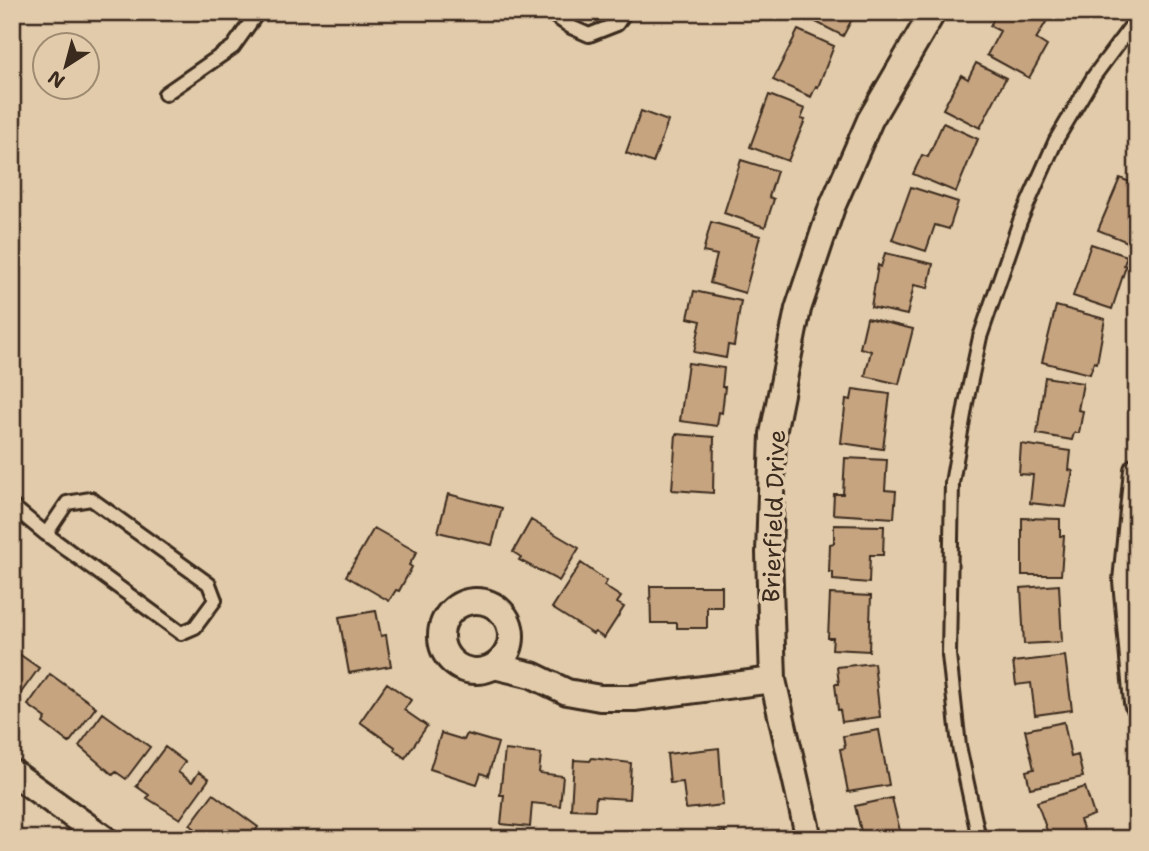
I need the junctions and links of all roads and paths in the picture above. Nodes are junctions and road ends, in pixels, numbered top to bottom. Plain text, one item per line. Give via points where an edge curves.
1 (258, 12) edge
2 (549, 12) edge
3 (625, 12) edge
4 (933, 12) edge
5 (1137, 18) edge
6 (165, 94) dead end
7 (1137, 470) edge
8 (12, 506) edge
9 (46, 534) junction
10 (494, 666) dead end
11 (773, 680) junction
12 (1137, 702) edge
13 (12, 772) edge
14 (105, 839) edge
15 (808, 839) edge
16 (979, 839) edge

1 - 6 lane via 233,47
2 - 3 lane via 589,35 617,24
4 - 11 street, Brierfield Drive via 870,120 832,207 798,309 773,434 769,553
5 - 16 lane via 1094,76 1056,140 1020,221 980,337 966,403 952,483 949,655 959,746
7 - 12 street via 1126,581
8 - 9 lane
9 - 9 lane via 67,503 91,499 209,584 215,600 195,627 181,633
10 - 11 street via 532,675 567,692 600,698 634,698
11 - 15 street, Brierfield Drive
13 - 14 street

